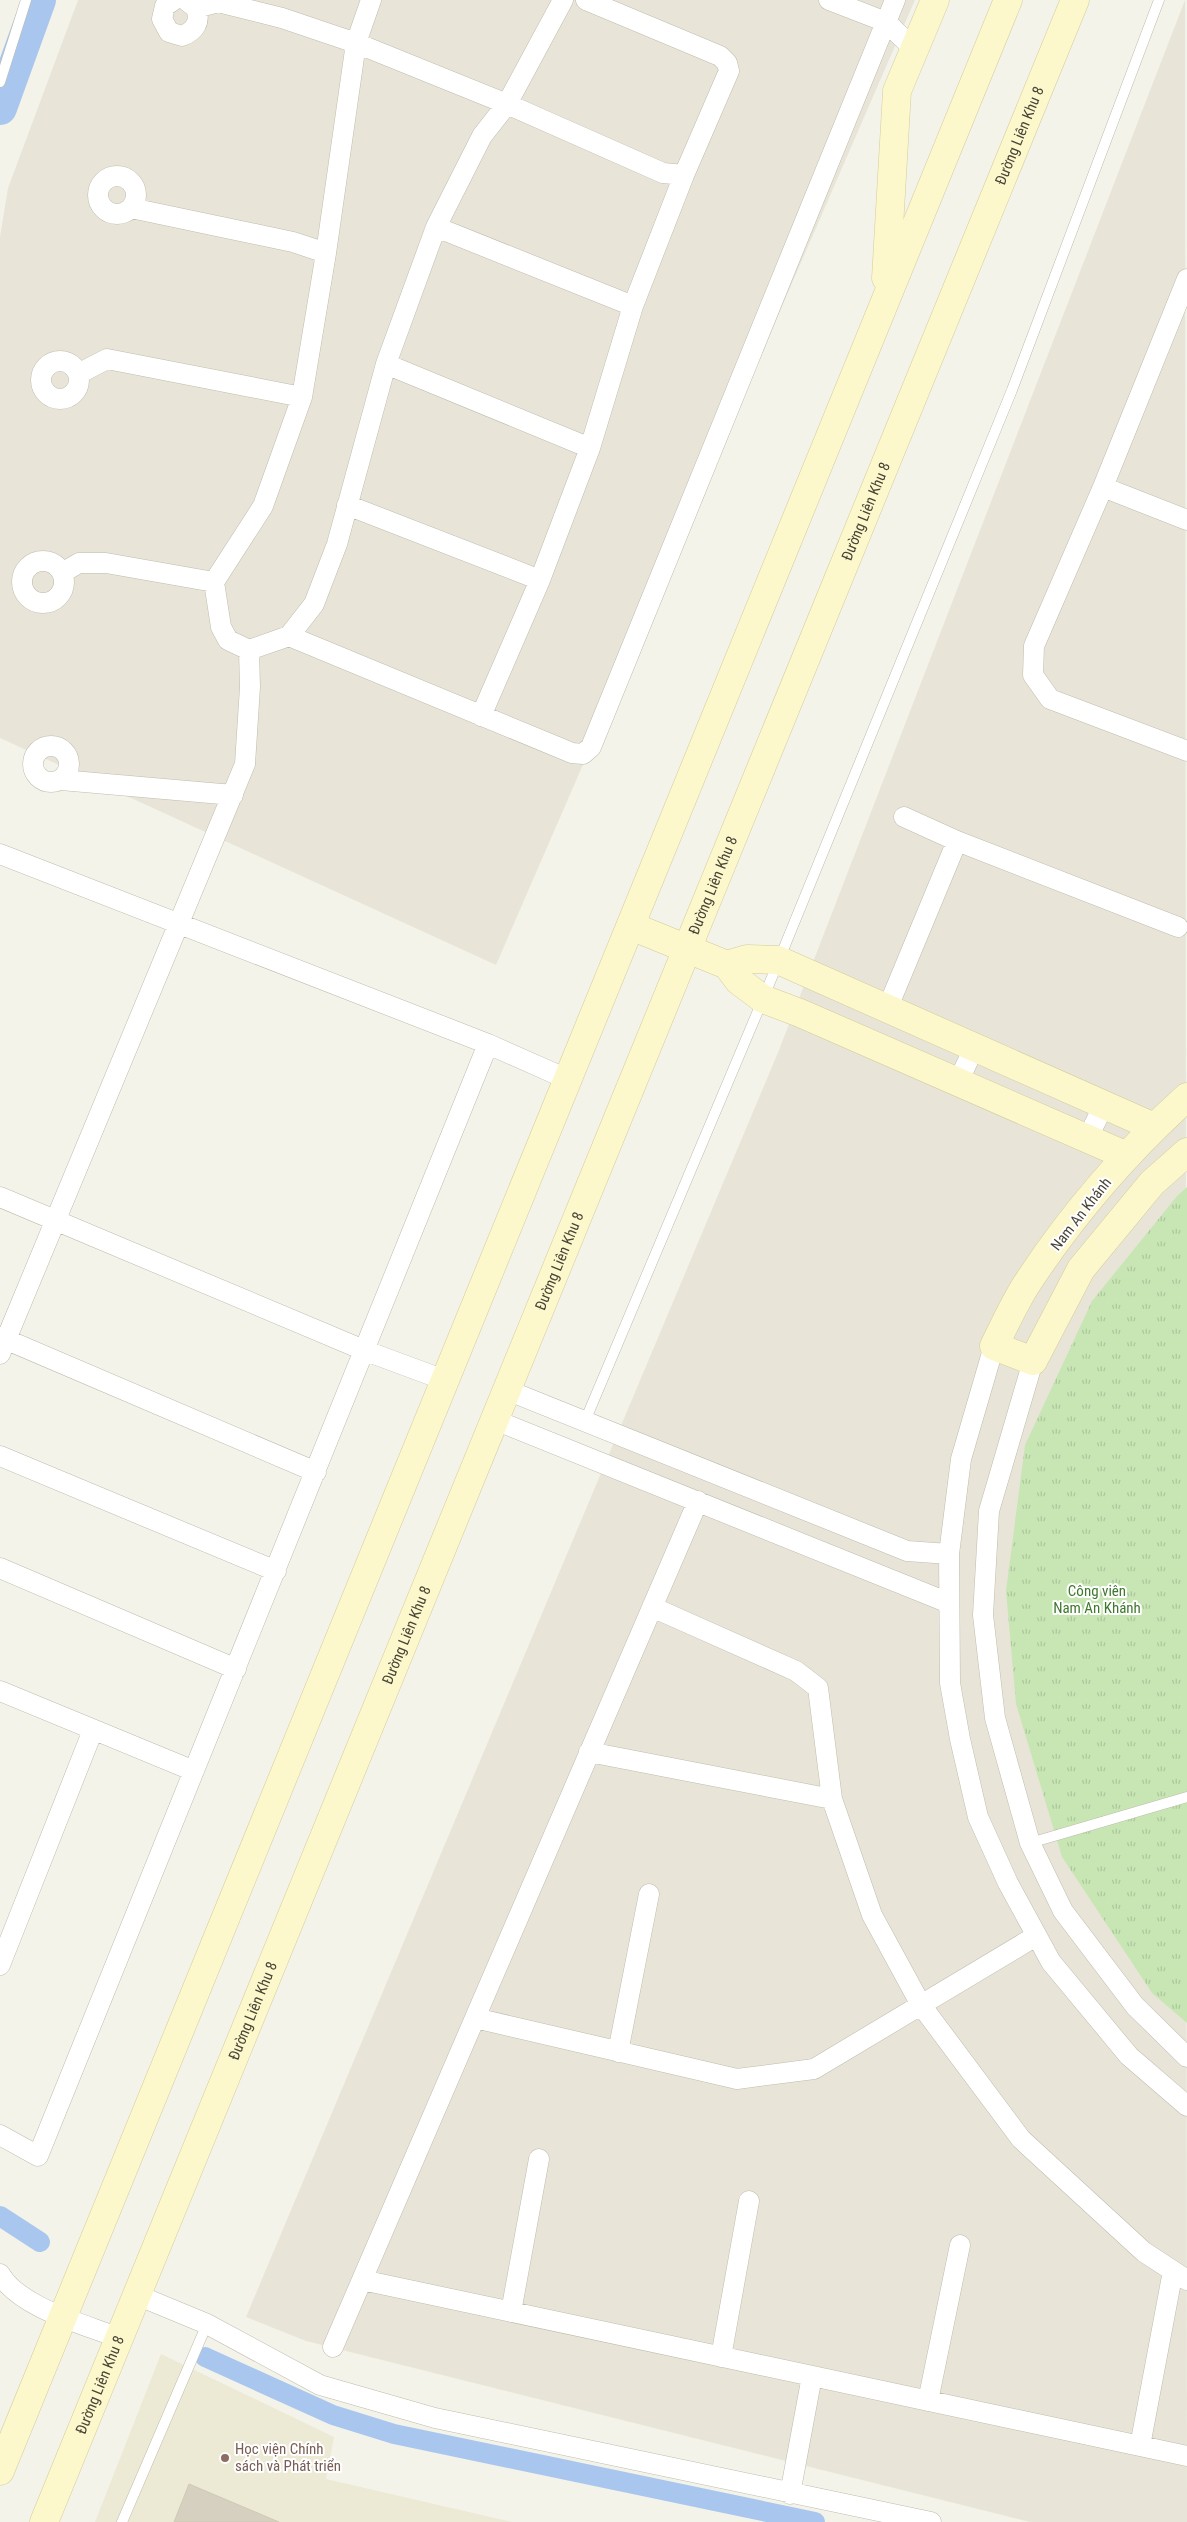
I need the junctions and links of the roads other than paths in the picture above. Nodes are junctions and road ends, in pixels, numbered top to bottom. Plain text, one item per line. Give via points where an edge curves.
1 (26, 0) edge
2 (174, 0) edge
3 (371, 0) edge
4 (563, 0) edge
5 (586, 0) edge
6 (829, 0) edge
7 (895, 0) edge
8 (935, 0) edge
9 (1008, 0) edge
10 (1075, 0) edge
11 (1158, 0) edge
12 (191, 4) edge
13 (886, 22) junction
14 (356, 43) junction
15 (914, 49) junction
16 (0, 82) edge
17 (507, 104) junction
18 (684, 176) junction
19 (131, 208) dead end
20 (436, 227) junction
21 (326, 253) junction
22 (1187, 279) edge
23 (885, 300) junction
24 (633, 306) junction
25 (386, 364) junction
26 (78, 374) dead end
27 (302, 397) junction
28 (590, 448) junction
29 (1103, 487) junction
30 (346, 505) junction
31 (1187, 520) edge
32 (62, 572) dead end
33 (540, 580) junction
34 (214, 582) junction
35 (289, 636) junction
36 (250, 650) junction
37 (481, 716) junction
38 (1187, 750) edge
39 (61, 780) dead end
40 (233, 795) junction
41 (904, 817) dead end
42 (957, 841) junction
43 (0, 854) edge
44 (180, 922) junction
45 (631, 926) junction
46 (1178, 927) dead end
47 (687, 949) junction
48 (778, 960) junction
49 (727, 965) junction
50 (763, 999) junction
51 (888, 1007) junction
52 (488, 1044) junction
53 (975, 1046) junction
54 (567, 1079) junction
55 (958, 1082) junction
56 (1187, 1097) edge
57 (1104, 1104) junction
58 (1154, 1127) junction
59 (1087, 1139) junction
60 (1187, 1152) edge
61 (1127, 1156) junction
62 (0, 1197) edge
63 (56, 1220) junction
64 (2, 1343) edge
65 (994, 1346) junction
66 (366, 1351) junction
67 (1033, 1361) junction
68 (447, 1380) junction
69 (507, 1390) junction
70 (495, 1420) junction
71 (584, 1421) junction
72 (0, 1456) edge
73 (316, 1472) junction
74 (698, 1501) junction
75 (784, 1502) junction
76 (770, 1530) junction
77 (949, 1554) junction
78 (0, 1568) edge
79 (276, 1571) junction
80 (949, 1604) junction
81 (652, 1608) junction
82 (236, 1669) junction
83 (0, 1691) edge
84 (93, 1730) junction
85 (589, 1752) junction
86 (194, 1771) junction
87 (1187, 1797) edge
88 (832, 1799) junction
89 (1030, 1843) junction
90 (649, 1894) dead end
91 (1036, 1936) junction
92 (0, 1965) edge
93 (921, 2005) junction
94 (475, 2018) junction
95 (618, 2052) junction
96 (1187, 2058) edge
97 (1187, 2106) edge
98 (0, 2135) edge
99 (539, 2159) dead end
100 (749, 2201) dead end
101 (960, 2245) dead end
102 (1180, 2276) edge
103 (362, 2280) junction
104 (2, 2283) edge
105 (137, 2295) junction
106 (510, 2312) junction
107 (64, 2316) junction
108 (207, 2324) junction
109 (119, 2338) junction
110 (333, 2347) dead end
111 (722, 2357) junction
112 (812, 2376) junction
113 (928, 2401) junction
114 (1140, 2446) junction
115 (1187, 2456) edge
116 (0, 2471) edge
117 (790, 2494) junction
118 (44, 2522) edge
119 (122, 2522) edge
120 (931, 2522) edge

1 - 16 lane
2 - 12 street via 165,6 162,19 164,26 175,35 194,29 198,15
3 - 14 street
4 - 17 street
5 - 18 street via 720,56 727,63 729,71
6 - 13 street
7 - 13 street
8 - 15 street
9 - 23 street
10 - 47 street, Đường Liên Khu 8
11 - 48 lane via 1012,390
12 - 14 street via 218,2 282,18
13 - 15 street
13 - 37 street via 591,746 582,754 572,753
14 - 17 street
14 - 21 street
15 - 23 street via 897,91
17 - 18 street via 662,173
17 - 20 street via 482,136
18 - 24 street
19 - 21 street via 293,242
20 - 24 street
20 - 25 street
21 - 27 street
22 - 29 street
23 - 45 street
24 - 28 street
25 - 28 street
25 - 30 street
26 - 27 street via 107,359
27 - 34 street via 263,506
28 - 33 street
29 - 31 street
29 - 38 street via 1034,646 1033,675 1050,699
30 - 33 street
30 - 35 street via 337,544 314,604
32 - 34 street via 79,563 106,563
33 - 37 street
34 - 36 street via 222,627 228,640
35 - 36 street
35 - 37 street
36 - 40 street via 245,764
39 - 40 street
40 - 44 street
41 - 42 street
42 - 46 street
42 - 51 street
43 - 44 street
44 - 52 street
44 - 63 street
45 - 47 street
45 - 54 street
47 - 49 street
47 - 69 street, Đường Liên Khu 8
48 - 49 street via 747,959
48 - 50 lane
48 - 51 street
49 - 50 street via 739,981
50 - 55 street
50 - 71 lane
51 - 53 street
52 - 54 street
52 - 66 street
53 - 55 street
53 - 57 street
54 - 68 street
55 - 59 street
56 - 58 street, Nam An Khánh
57 - 58 street
57 - 59 street
58 - 61 street, Nam An Khánh
59 - 61 street
60 - 67 street via 1152,1183 1081,1269
61 - 65 street, Nam An Khánh via 1075,1218 1026,1286
62 - 63 street
63 - 64 street
63 - 66 street
64 - 73 street
65 - 67 street
65 - 77 street via 961,1459
66 - 68 street
66 - 73 street
67 - 89 street via 989,1511 984,1615 995,1718
68 - 107 street
69 - 70 street, Đường Liên Khu 8
69 - 71 street
70 - 74 street
70 - 105 street, Đường Liên Khu 8
71 - 75 street
72 - 79 street
73 - 79 street
74 - 76 street
74 - 81 street
75 - 76 street
75 - 77 street via 907,1551
76 - 80 street
77 - 80 street
78 - 82 street
79 - 82 street
80 - 91 street via 950,1683 978,1817
81 - 85 street
81 - 88 street via 796,1671 818,1688
82 - 86 street
83 - 84 street
84 - 86 street
84 - 92 street
85 - 88 street
85 - 94 street
86 - 98 street via 38,2156
87 - 89 lane
88 - 93 street via 872,1915
89 - 96 street via 1063,1911 1135,2006
90 - 95 street
91 - 93 street
91 - 97 street via 1051,1962 1129,2056
93 - 95 street via 814,2069 738,2080
93 - 102 street via 1021,2139 1144,2252
94 - 95 street
94 - 103 street
99 - 106 street
100 - 111 street
101 - 113 street
102 - 114 street
103 - 106 street
103 - 110 street
104 - 107 street via 31,2303
105 - 108 street
105 - 109 street, Đường Liên Khu 8
106 - 111 street
107 - 109 street
107 - 116 street
108 - 117 street via 320,2385 349,2394 435,2418
108 - 119 lane
109 - 118 street, Đường Liên Khu 8
111 - 112 street
112 - 113 street
112 - 117 street
113 - 114 street
114 - 115 street
117 - 120 street

